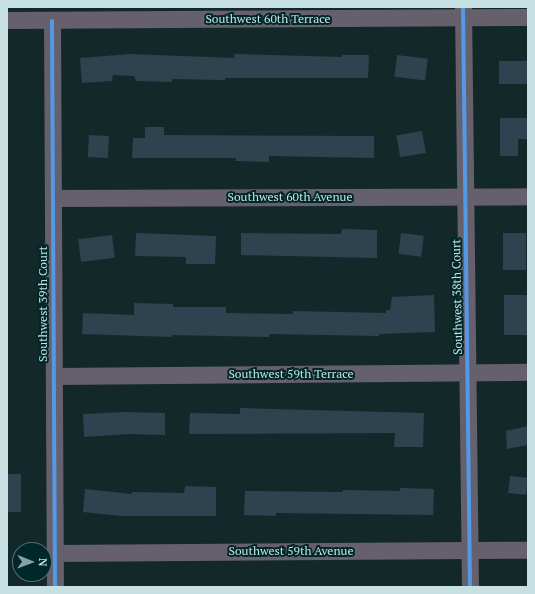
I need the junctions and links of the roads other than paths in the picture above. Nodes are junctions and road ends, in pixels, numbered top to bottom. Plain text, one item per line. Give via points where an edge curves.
1 (463, 12) edge
2 (528, 16) edge
3 (7, 20) edge
4 (52, 20) junction
5 (466, 196) junction
6 (528, 196) edge
7 (53, 198) junction
8 (528, 372) edge
9 (469, 373) junction
10 (54, 376) junction
11 (469, 550) junction
12 (528, 550) edge
13 (55, 553) junction
14 (55, 587) edge
15 (470, 587) edge

1 - 2 street, Southwest 60th Terrace
1 - 4 street, Southwest 60th Terrace
1 - 5 street, Southwest 38th Court
3 - 4 street, Southwest 60th Terrace
4 - 7 street, Southwest 39th Court
5 - 6 street, Southwest 60th Avenue
5 - 7 street, Southwest 60th Avenue
5 - 9 street, Southwest 38th Court
7 - 10 street, Southwest 39th Court
8 - 9 street, Southwest 59th Terrace
9 - 10 street, Southwest 59th Terrace
9 - 11 street, Southwest 38th Court
10 - 13 street, Southwest 39th Court
11 - 12 street, Southwest 59th Avenue
11 - 13 street, Southwest 59th Avenue
11 - 15 street, Southwest 38th Court
13 - 14 street, Southwest 39th Court

